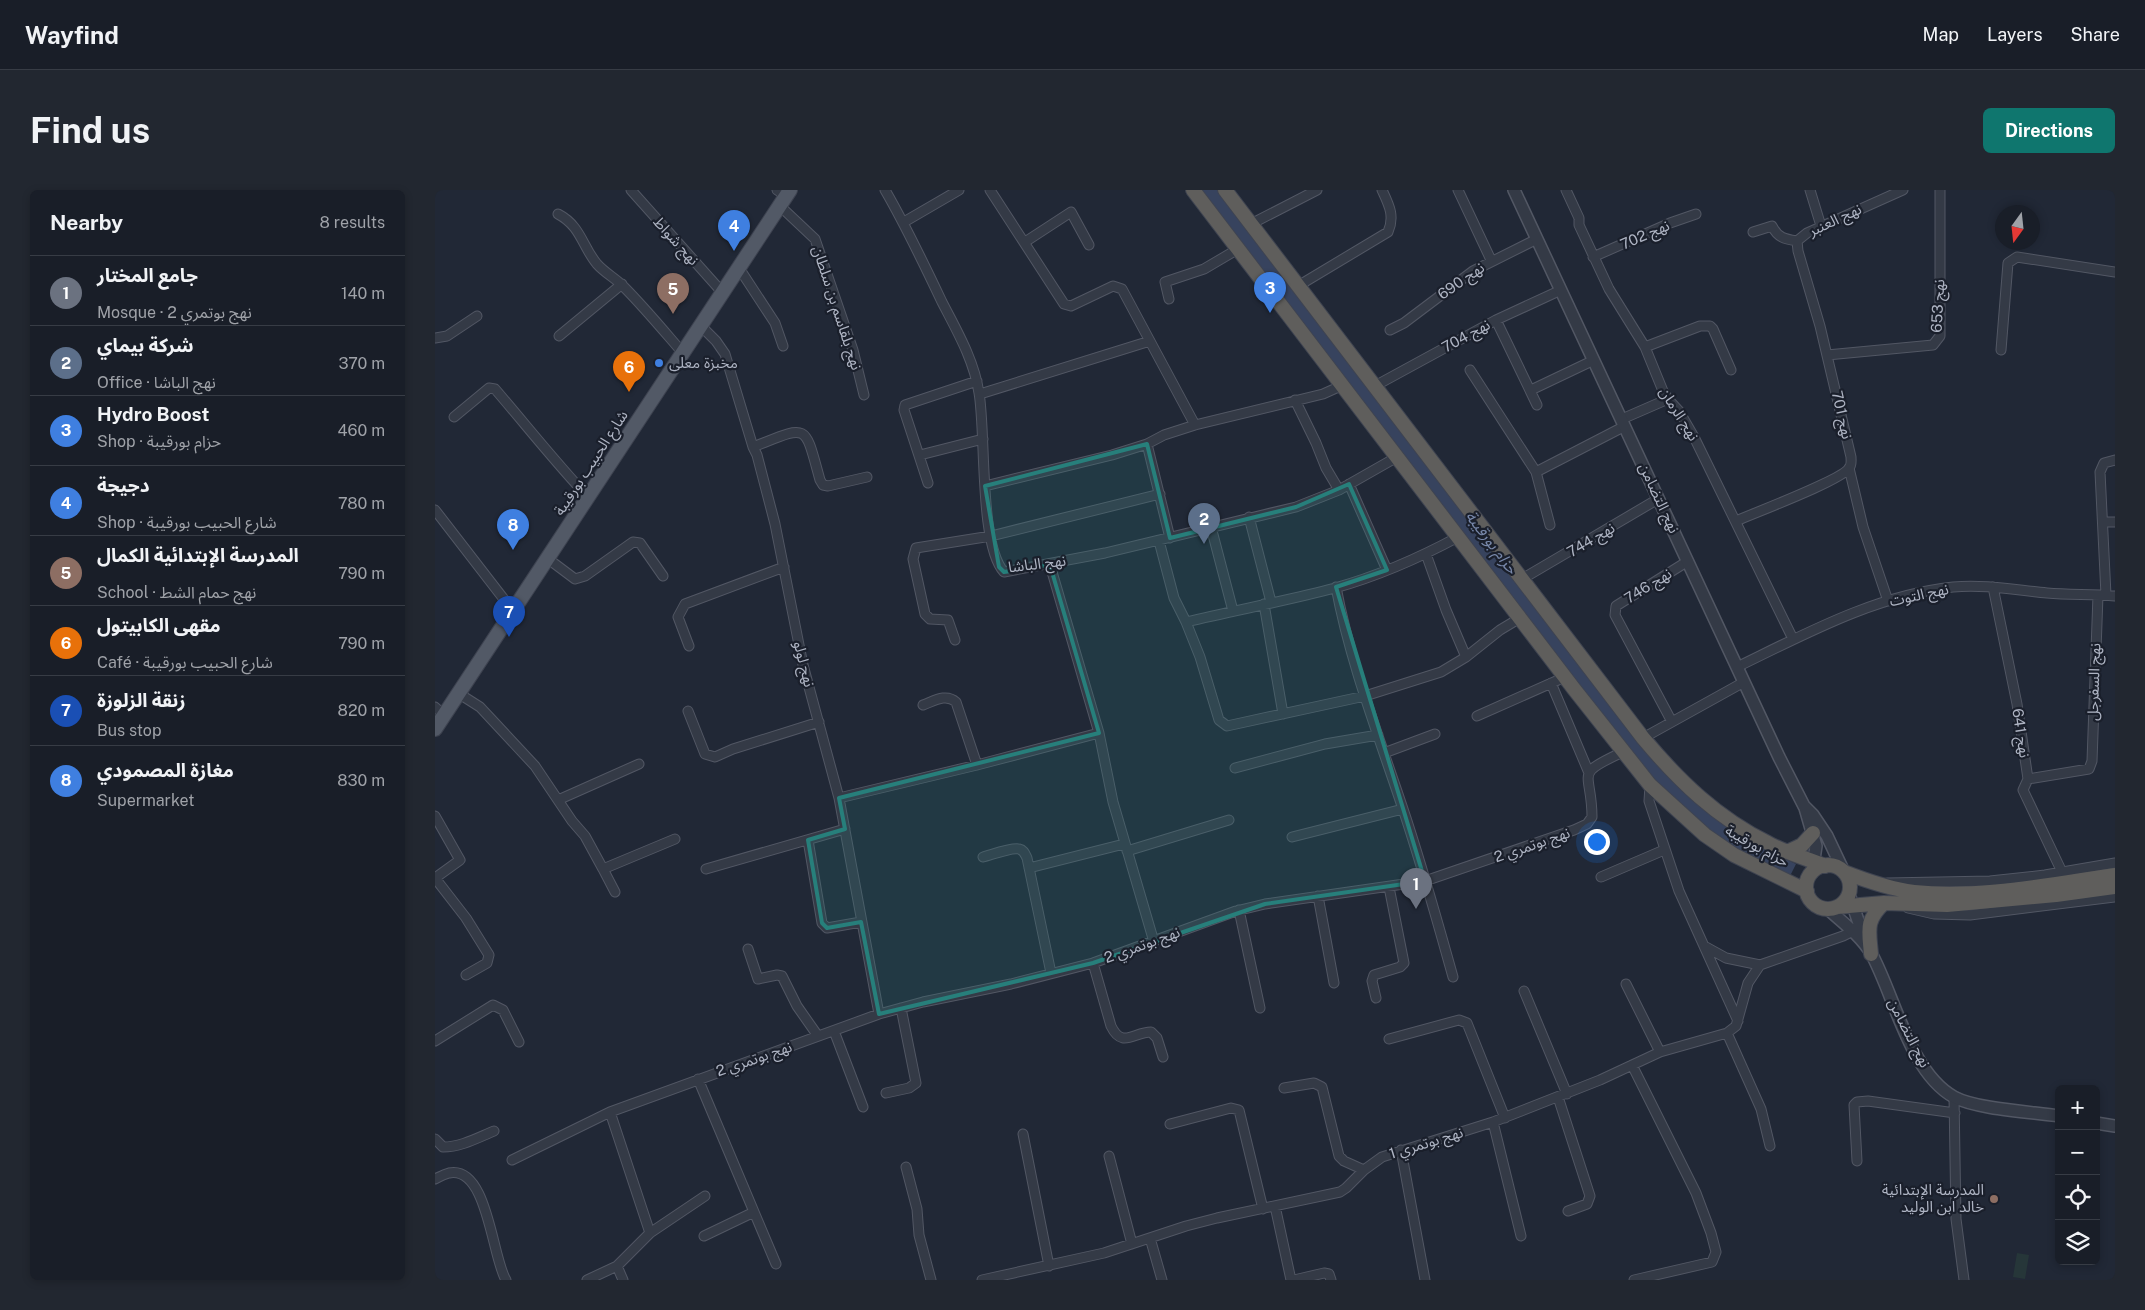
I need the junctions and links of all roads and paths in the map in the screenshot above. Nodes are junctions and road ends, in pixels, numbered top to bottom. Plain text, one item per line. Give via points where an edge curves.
1 (631, 190) edge
2 (885, 190) edge
3 (959, 190) edge
4 (990, 190) edge
5 (1193, 190) edge
6 (1225, 190) edge
7 (1317, 190) edge
8 (1382, 190) edge
9 (1458, 190) edge
10 (1514, 190) edge
11 (1566, 190) edge
12 (1810, 190) edge
13 (1903, 190) edge
14 (1939, 190) edge
15 (783, 196) edge
16 (558, 214) dead end
17 (1696, 214) dead end
18 (904, 222) junction
19 (1251, 224) junction
20 (1821, 226) junction
21 (1753, 232) dead end
22 (1537, 239) junction
23 (1797, 240) junction
24 (1025, 242) junction
25 (1089, 245) dead end
26 (1239, 249) junction
27 (1593, 257) junction
28 (1491, 260) junction
29 (739, 268) junction
30 (2115, 272) edge
31 (622, 284) junction
32 (1298, 286) junction
33 (1561, 290) junction
34 (722, 292) junction
35 (1169, 299) dead end
36 (477, 316) dead end
37 (1496, 320) junction
38 (700, 325) junction
39 (1390, 330) dead end
40 (559, 336) dead end
41 (435, 338) edge
42 (1150, 341) junction
43 (783, 346) dead end
44 (1645, 347) junction
45 (2001, 350) dead end
46 (682, 352) junction
47 (1827, 355) junction
48 (1594, 360) junction
49 (1470, 370) dead end
50 (1731, 370) dead end
51 (977, 381) junction
52 (1343, 385) junction
53 (1373, 387) junction
54 (1531, 390) junction
55 (980, 394) junction
56 (863, 395) dead end
57 (1668, 399) junction
58 (1295, 400) junction
59 (1537, 405) dead end
60 (454, 417) dead end
61 (1624, 422) junction
62 (1195, 425) junction
63 (983, 439) junction
64 (1147, 444) junction
65 (753, 447) junction
66 (920, 455) junction
67 (1397, 457) junction
68 (2115, 460) edge
69 (1849, 468) junction
70 (1536, 472) junction
71 (867, 477) dead end
72 (928, 483) dead end
73 (1349, 484) junction
74 (985, 486) junction
75 (1339, 490) junction
76 (1160, 494) junction
77 (588, 497) junction
78 (1658, 499) junction
79 (435, 510) edge
80 (1249, 517) junction
81 (1736, 521) junction
82 (2103, 522) junction
83 (2115, 522) edge
84 (1550, 525) dead end
85 (1211, 527) junction
86 (991, 536) junction
87 (1458, 537) junction
88 (1170, 538) junction
89 (1159, 541) junction
90 (1426, 554) junction
91 (547, 558) junction
92 (1688, 561) junction
93 (1050, 564) junction
94 (784, 567) junction
95 (1387, 570) junction
96 (663, 576) dead end
97 (1522, 579) junction
98 (1336, 587) junction
99 (1993, 587) junction
100 (2106, 595) edge
101 (1888, 601) junction
102 (1268, 603) junction
103 (513, 611) junction
104 (1233, 611) junction
105 (1520, 618) junction
106 (1186, 622) junction
107 (955, 640) dead end
108 (1793, 640) junction
109 (689, 646) dead end
110 (1466, 656) junction
111 (1737, 667) junction
112 (1565, 677) junction
113 (1744, 682) junction
114 (1551, 683) junction
115 (458, 693) junction
116 (1365, 696) junction
117 (923, 704) dead end
118 (439, 711) edge
119 (688, 711) dead end
120 (1283, 714) junction
121 (1477, 716) dead end
122 (819, 722) junction
123 (1672, 722) junction
124 (435, 729) edge
125 (1099, 733) junction
126 (1435, 734) dead end
127 (1378, 735) junction
128 (1643, 738) junction
129 (1623, 752) junction
130 (1384, 753) junction
131 (639, 764) dead end
132 (977, 765) junction
133 (1235, 768) dead end
134 (1589, 773) junction
135 (2028, 779) junction
136 (1650, 785) junction
137 (839, 798) junction
138 (558, 800) junction
139 (1804, 806) junction
140 (1403, 809) junction
141 (435, 816) edge
142 (1229, 820) dead end
143 (845, 829) junction
144 (1813, 833) junction
145 (1292, 838) dead end
146 (675, 839) dead end
147 (808, 840) junction
148 (1125, 847) junction
149 (1664, 850) junction
150 (1787, 852) junction
151 (983, 856) dead end
152 (2115, 863) edge
153 (1817, 867) junction
154 (1029, 868) junction
155 (603, 869) junction
156 (706, 869) dead end
157 (1844, 872) junction
158 (2062, 872) junction
159 (2115, 875) edge
160 (1601, 877) dead end
161 (1425, 881) junction
162 (1877, 884) junction
163 (2115, 887) edge
164 (1389, 888) junction
165 (1807, 891) junction
166 (615, 892) dead end
167 (1318, 896) junction
168 (2115, 897) edge
169 (1851, 899) junction
170 (1884, 903) junction
171 (1899, 903) junction
172 (1833, 908) junction
173 (1239, 910) junction
174 (861, 922) junction
175 (1861, 926) junction
176 (1154, 942) junction
177 (1705, 946) junction
178 (748, 949) dead end
179 (1869, 950) junction
180 (1093, 963) junction
181 (1759, 965) junction
182 (1051, 973) junction
183 (466, 975) dead end
184 (1453, 977) dead end
185 (1334, 983) dead end
186 (1627, 984) dead end
187 (1524, 991) dead end
188 (1376, 998) dead end
189 (901, 1008) junction
190 (1260, 1008) dead end
191 (879, 1014) junction
192 (1738, 1021) junction
193 (834, 1031) junction
194 (1727, 1033) junction
195 (818, 1036) junction
196 (1389, 1039) dead end
197 (435, 1041) edge
198 (519, 1042) dead end
199 (1660, 1052) junction
200 (1163, 1057) dead end
201 (1632, 1065) junction
202 (698, 1079) junction
203 (1284, 1088) dead end
204 (886, 1093) dead end
205 (1567, 1094) junction
206 (1558, 1097) junction
207 (1954, 1097) junction
208 (863, 1107) dead end
209 (610, 1112) junction
210 (1955, 1113) junction
211 (2055, 1115) edge
212 (1505, 1118) junction
213 (1493, 1122) junction
214 (2100, 1123) edge
215 (1170, 1124) dead end
216 (2115, 1126) edge
217 (494, 1130) dead end
218 (1023, 1134) dead end
219 (435, 1139) edge
220 (1770, 1146) dead end
221 (1401, 1150) junction
222 (1109, 1156) dead end
223 (512, 1160) dead end
224 (1857, 1161) dead end
225 (907, 1167) dead end
226 (1364, 1170) junction
227 (435, 1179) edge
228 (705, 1196) dead end
229 (1275, 1206) junction
230 (1263, 1208) junction
231 (1568, 1211) dead end
232 (753, 1212) junction
233 (650, 1232) junction
234 (704, 1236) dead end
235 (1521, 1236) dead end
236 (1150, 1238) junction
237 (1132, 1244) junction
238 (776, 1264) dead end
239 (617, 1266) junction
240 (1049, 1266) junction
241 (993, 1278) edge
242 (506, 1280) edge
243 (587, 1280) edge
244 (623, 1280) edge
245 (931, 1280) edge
246 (982, 1280) edge
247 (1162, 1280) edge
248 (1292, 1280) edge
249 (1331, 1280) edge
250 (1425, 1280) edge
251 (1634, 1280) edge
252 (1964, 1280) edge

1 - 34 street, نهج شواط
2 - 18 street, نهج الباشا
3 - 18 street
4 - 24 street
5 - 26 highway, حزام بورقيبة
6 - 19 highway, حزام بورقيبة
7 - 19 street
8 - 32 street via 1392,220 1388,232
9 - 28 street
10 - 22 street, نهج التضامن
11 - 27 street, نهج الرمان
12 - 20 street
13 - 20 street, نهج العنبر
14 - 47 street, نهج 653 via 1940,336 1933,345
15 - 29 main road, شارع الحبيب بورقيبة
15 - 56 street, نهج بلقاسم بن سلطان via 815,239 853,350
16 - 31 street via 570,220 597,264
17 - 27 street, نهج 702
18 - 51 street, نهج الباشا via 965,347
19 - 32 highway, حزام بورقيبة
20 - 23 street, نهج العنبر
21 - 23 street via 1772,226 1783,239
22 - 28 street, نهج 690
22 - 33 street, نهج التضامن
23 - 47 street, نهج 701 via 1797,251
24 - 25 street via 1071,212
24 - 42 street via 1064,304 1071,306 1113,286 1123,289
26 - 35 street via 1204,269 1165,282
26 - 52 highway, حزام بورقيبة
27 - 44 street, نهج الرمان
28 - 39 street, نهج 690
29 - 34 main road, شارع الحبيب بورقيبة
29 - 43 street via 775,322
30 - 45 street via 2017,257 2008,262
31 - 40 street
31 - 46 street
32 - 53 highway, حزام بورقيبة
33 - 37 street, نهج 704
33 - 48 street, نهج التضامن
34 - 38 main road, شارع الحبيب بورقيبة
36 - 41 street via 447,336
37 - 53 street, نهج 704
37 - 54 street
38 - 46 main road, شارع الحبيب بورقيبة
38 - 65 street, نهج لولو via 725,354
42 - 55 street
42 - 62 street
44 - 50 street via 1700,326 1710,326
44 - 57 street, نهج الرمان
46 - 77 main road, شارع الحبيب بورقيبة
47 - 69 street, نهج 701 via 1851,457
48 - 54 street
48 - 61 street, نهج التضامن
49 - 70 street
51 - 55 street, نهج الباشا
51 - 66 street via 905,404 904,410
52 - 58 street via 1323,394
52 - 67 highway, حزام بورقيبة
53 - 97 highway, حزام بورقيبة
54 - 59 street
55 - 63 street, نهج الباشا
57 - 61 street
57 - 81 street, نهج الرمان via 1694,437
58 - 62 street
58 - 75 street
60 - 77 street via 489,388 495,389
61 - 70 street
61 - 78 street, نهج التضامن
62 - 64 street
63 - 66 street
63 - 74 street, نهج الباشا
64 - 74 street
64 - 76 street
65 - 71 street via 799,431 809,441 823,484 828,486
65 - 94 street, نهج لولو
66 - 72 street
67 - 73 street, نهج الباشا
67 - 87 highway, حزام بورقيبة
68 - 82 street, نهج السفرجل via 2104,463 2100,472
69 - 81 street via 1833,479
69 - 101 street, نهج 701 via 1863,527
70 - 84 street
73 - 75 street, نهج الباشا
73 - 95 street
74 - 86 street, نهج الباشا
75 - 80 street, نهج الباشا via 1296,507
76 - 86 street
76 - 88 street
77 - 91 main road, شارع الحبيب بورقيبة
78 - 92 street, نهج التضامن
78 - 97 street, نهج 744
79 - 103 street
80 - 85 street, نهج الباشا
80 - 102 street
81 - 108 street, نهج الرمان
82 - 83 street
82 - 100 street, نهج السفرجل
85 - 88 street, نهج الباشا
85 - 104 street
86 - 93 street, نهج الباشا via 999,566 1004,572
86 - 107 street via 920,546 914,552 925,614 934,620 948,620
87 - 90 street
87 - 105 highway, حزام بورقيبة
88 - 89 street, نهج الباشا
89 - 93 street, نهج الباشا
89 - 106 street via 1174,598
90 - 95 street
90 - 110 street
91 - 96 street via 575,580 633,542 640,543
91 - 103 main road, شارع الحبيب بورقيبة
92 - 111 street, نهج التضامن
92 - 123 street, نهج 746 via 1616,606 1615,614
93 - 125 street
94 - 109 street via 685,604 677,617
94 - 122 street, نهج لولو via 803,665
95 - 98 street
97 - 128 highway, حزام بورقيبة
98 - 102 street
98 - 116 street
99 - 100 street, نهج التوت
99 - 101 street, نهج التوت via 1938,589
99 - 135 street, نهج 641 via 2017,704
100 - 135 street, نهج السفرجل via 2089,769
101 - 108 street, نهج التوت
102 - 104 street
102 - 120 street
103 - 115 main road, شارع الحبيب بورقيبة
104 - 106 street
105 - 110 street
105 - 112 highway, حزام بورقيبة
106 - 120 street via 1222,724 1232,726
108 - 111 street, نهج التوت
110 - 116 street via 1441,672
111 - 113 street, نهج التضامن
112 - 114 street
112 - 129 highway, حزام بورقيبة
113 - 123 street
113 - 139 street, نهج التضامن
114 - 121 street
114 - 134 street
115 - 118 main road, شارع الحبيب بورقيبة
115 - 138 street via 480,708 521,751
116 - 120 street
116 - 127 street
117 - 132 street via 944,698 952,698 956,702
118 - 124 main road, شارع الحبيب بورقيبة
119 - 122 street via 705,754 715,758 733,749
122 - 137 street, نهج لولو
123 - 128 street
125 - 132 street
125 - 148 street
126 - 130 street
127 - 130 street
127 - 133 street via 1325,744
128 - 150 highway, حزام بورقيبة via 1685,785 1714,811
129 - 134 street via 1593,766
129 - 136 highway, حزام بورقيبة
130 - 140 street
131 - 138 street
132 - 137 street
134 - 161 street, نهج بوتمري 2 via 1592,815 1587,824
135 - 158 street, نهج 641 via 2023,790
136 - 149 street via 1649,801
136 - 165 highway, حزام بورقيبة via 1705,835 1734,855
137 - 143 street, نهج لولو
138 - 155 street via 585,836
139 - 144 street, نهج التضامن
139 - 157 street, نهج التضامن via 1827,836
140 - 145 street
140 - 161 street
141 - 183 street via 460,860 435,878 489,955 487,963
142 - 148 street
143 - 147 street
143 - 174 street, نهج لولو
144 - 150 highway via 1802,845
144 - 153 street, نهج التضامن
146 - 155 street
147 - 156 street
147 - 174 street via 822,923 827,928
148 - 154 street
148 - 176 street
149 - 160 street
149 - 177 street via 1679,892
150 - 153 highway, حزام بورقيبة
151 - 154 street via 1019,849 1024,852
152 - 158 street
153 - 157 highway via 1836,867
153 - 165 highway via 1808,880
154 - 182 street
155 - 166 street
157 - 162 highway
157 - 169 highway via 1850,884
158 - 162 street via 1990,881
159 - 162 highway via 1987,892 1929,893
161 - 164 street, نهج بوتمري 2
161 - 184 street
163 - 171 highway via 1947,905
164 - 167 street, نهج بوتمري 2
164 - 188 street via 1404,962 1400,968 1374,975 1372,981
165 - 172 highway via 1814,904
167 - 173 street, نهج بوتمري 2
167 - 185 street
168 - 171 street via 1971,914 1934,914
169 - 170 highway
169 - 172 highway
169 - 175 street, نهج التضامن
170 - 171 highway
170 - 175 highway
172 - 175 street, نهج التضامن
173 - 176 street, نهج بوتمري 2
173 - 190 street
174 - 191 street, نهج لولو
175 - 179 street, نهج التضامن
175 - 179 highway via 1869,932
175 - 181 street
176 - 180 street, نهج بوتمري 2
177 - 181 street via 1726,958
177 - 192 street
178 - 195 street via 758,979 782,976 797,1006
179 - 207 street, نهج التضامن via 1915,1053 1932,1076
180 - 182 street, نهج بوتمري 2
180 - 200 street via 1116,1034 1127,1039 1151,1032 1157,1038
181 - 192 street via 1750,977
182 - 189 street, نهج بوتمري 2
186 - 199 street
187 - 205 street
189 - 191 street, نهج بوتمري 2
189 - 204 street via 916,1082 909,1088
191 - 193 street, نهج بوتمري 2
192 - 194 street
193 - 195 street, نهج بوتمري 2
193 - 208 street
194 - 199 street, نهج بوتمري 1
194 - 220 street via 1761,1109
195 - 202 street, نهج بوتمري 2
196 - 212 street via 1459,1020 1467,1023
197 - 198 street via 493,1006 503,1010
199 - 201 street, نهج بوتمري 1
201 - 205 street, نهج بوتمري 1
201 - 251 street via 1696,1193 1716,1252 1712,1262
202 - 209 street, نهج بوتمري 2
202 - 232 street
203 - 226 street via 1314,1082 1322,1087 1339,1156
205 - 206 street, نهج بوتمري 1
206 - 212 street, نهج بوتمري 1
206 - 231 street via 1590,1196 1587,1204
207 - 210 street
207 - 211 street, نهج التضامن via 1975,1104
209 - 223 street, نهج بوتمري 2
209 - 233 street
210 - 224 street via 1857,1102 1854,1105
210 - 252 street via 1957,1219
212 - 213 street, نهج بوتمري 1
213 - 221 street, نهج بوتمري 1
213 - 235 street
214 - 216 street
215 - 230 street via 1231,1108 1239,1110
217 - 219 street via 450,1147 443,1147
218 - 240 street
221 - 226 street, نهج بوتمري 1 via 1382,1157
221 - 250 street
222 - 237 street
225 - 245 street
226 - 229 street, نهج بوتمري 1 via 1340,1192
227 - 242 street via 456,1173 471,1180 483,1199
228 - 233 street
229 - 230 street, نهج بوتمري 1
229 - 248 street
230 - 236 street, نهج بوتمري 1
232 - 234 street
232 - 238 street
233 - 239 street
236 - 237 street, نهج بوتمري 1
236 - 247 street
237 - 240 street, نهج بوتمري 1
239 - 243 street
239 - 244 street
240 - 241 street, نهج بوتمري 1
241 - 246 street, نهج بوتمري 1
248 - 249 street via 1324,1273 1329,1274

